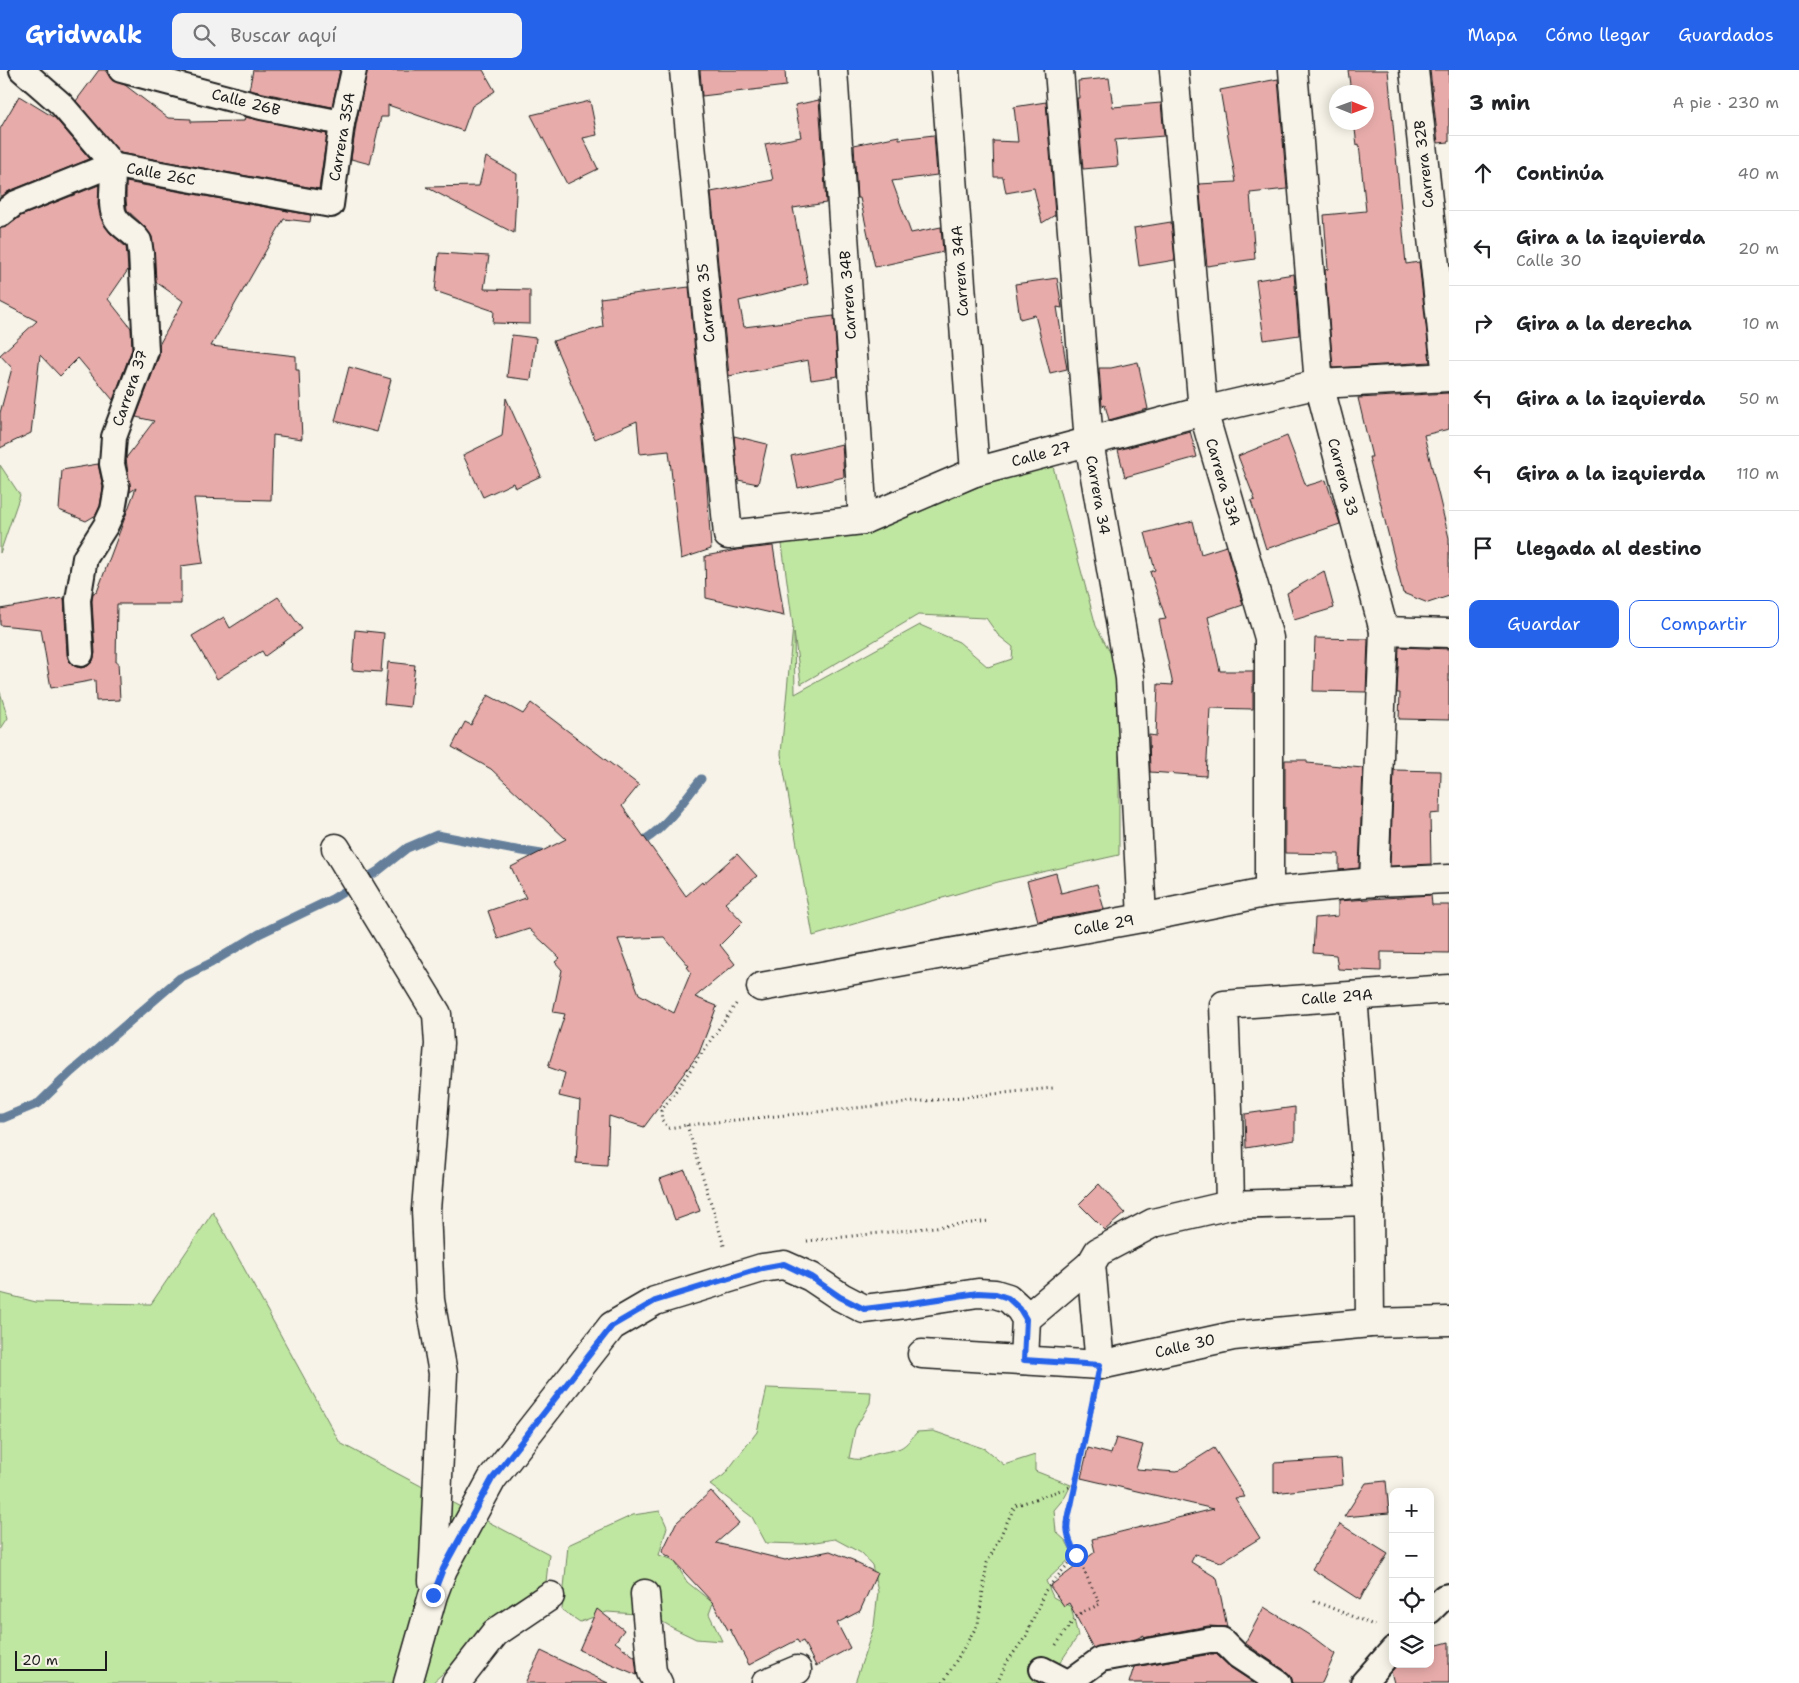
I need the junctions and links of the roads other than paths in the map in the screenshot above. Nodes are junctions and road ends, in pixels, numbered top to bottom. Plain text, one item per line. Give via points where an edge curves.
1 (22, 70) edge
2 (121, 70) edge
3 (354, 70) edge
4 (684, 70) edge
5 (832, 70) edge
6 (946, 70) edge
7 (1059, 70) edge
8 (1174, 70) edge
9 (1293, 70) edge
10 (1414, 70) edge
11 (342, 123) junction
12 (111, 165) junction
13 (331, 205) joint
14 (0, 215) edge
15 (1448, 377) edge
16 (1319, 384) junction
17 (1203, 411) junction
18 (1089, 442) junction
19 (975, 472) junction
20 (863, 520) junction
21 (728, 535) joint
22 (1384, 630) junction
23 (1449, 633) edge
24 (81, 654) dead end
25 (336, 848) dead end
26 (1449, 879) edge
27 (1374, 882) junction
28 (1269, 892) junction
29 (1142, 918) junction
30 (761, 987) road end
31 (1449, 989) edge
32 (1353, 996) junction
33 (1369, 1201) junction
34 (1230, 1205) junction
35 (1091, 1264) junction
36 (1026, 1319) junction
37 (1449, 1321) edge
38 (1370, 1323) junction
39 (922, 1354) dead end
40 (1024, 1360) junction
41 (1100, 1365) junction
42 (644, 1594) dead end
43 (433, 1595) junction
44 (550, 1596) dead end
45 (1449, 1596) edge
46 (1434, 1607) edge
47 (1388, 1639) edge
48 (1042, 1669) road end
49 (797, 1670) dead end
50 (408, 1683) edge
51 (456, 1683) edge
52 (658, 1683) edge
53 (766, 1683) edge
54 (1069, 1683) edge
55 (1279, 1683) edge
56 (1363, 1683) edge

1 - 12 street via 61,104
2 - 11 street, Calle 26B via 261,107
3 - 11 street, Carrera 35A
4 - 21 street, Carrera 35
5 - 20 street, Carrera 34B
6 - 19 street, Carrera 34A
7 - 18 street, Carrera 34
8 - 17 street, Carrera 33A
9 - 16 street, Carrera 33
10 - 15 street, Carrera 32B
11 - 13 street, Carrera 35A
12 - 13 street, Calle 26C
12 - 14 street, Calle 26C via 14,204
12 - 24 street, Carrera 37 via 113,213 139,242 146,351 114,437 112,464 116,486 112,510 85,558 78,600
15 - 16 street, Calle 27
16 - 17 street, Calle 27
16 - 22 street, Carrera 33
17 - 18 street, Calle 27
17 - 28 street, Carrera 33A via 1268,638
18 - 19 street, Calle 27
18 - 29 street, Carrera 34 via 1130,678
19 - 20 street, Calle 27
20 - 21 street, Calle 27
22 - 23 street
22 - 27 street, Carrera 33
25 - 43 street via 437,1014 439,1044 426,1210 430,1300 443,1373
26 - 27 street, Calle 29
27 - 28 street, Calle 29
28 - 29 street, Calle 29
29 - 30 street, Calle 29
31 - 32 street, Calle 29A
32 - 33 street
32 - 34 street, Calle 29A via 1224,1005
33 - 34 street
33 - 38 street
34 - 35 street via 1153,1223 1098,1252
35 - 36 street
35 - 41 street
36 - 40 street
36 - 43 street via 1008,1298 996,1294 978,1293 864,1309 784,1264 655,1301 612,1326 492,1479 443,1569
37 - 38 street, Calle 30
38 - 41 street, Calle 30 via 1233,1336
39 - 40 street, Calle 30
40 - 41 street, Calle 30
42 - 52 street via 652,1672
43 - 50 street
44 - 51 street via 495,1633
45 - 46 street
47 - 56 street
48 - 54 street
49 - 53 street
54 - 55 street via 1102,1659 1210,1640 1222,1640 1238,1656

